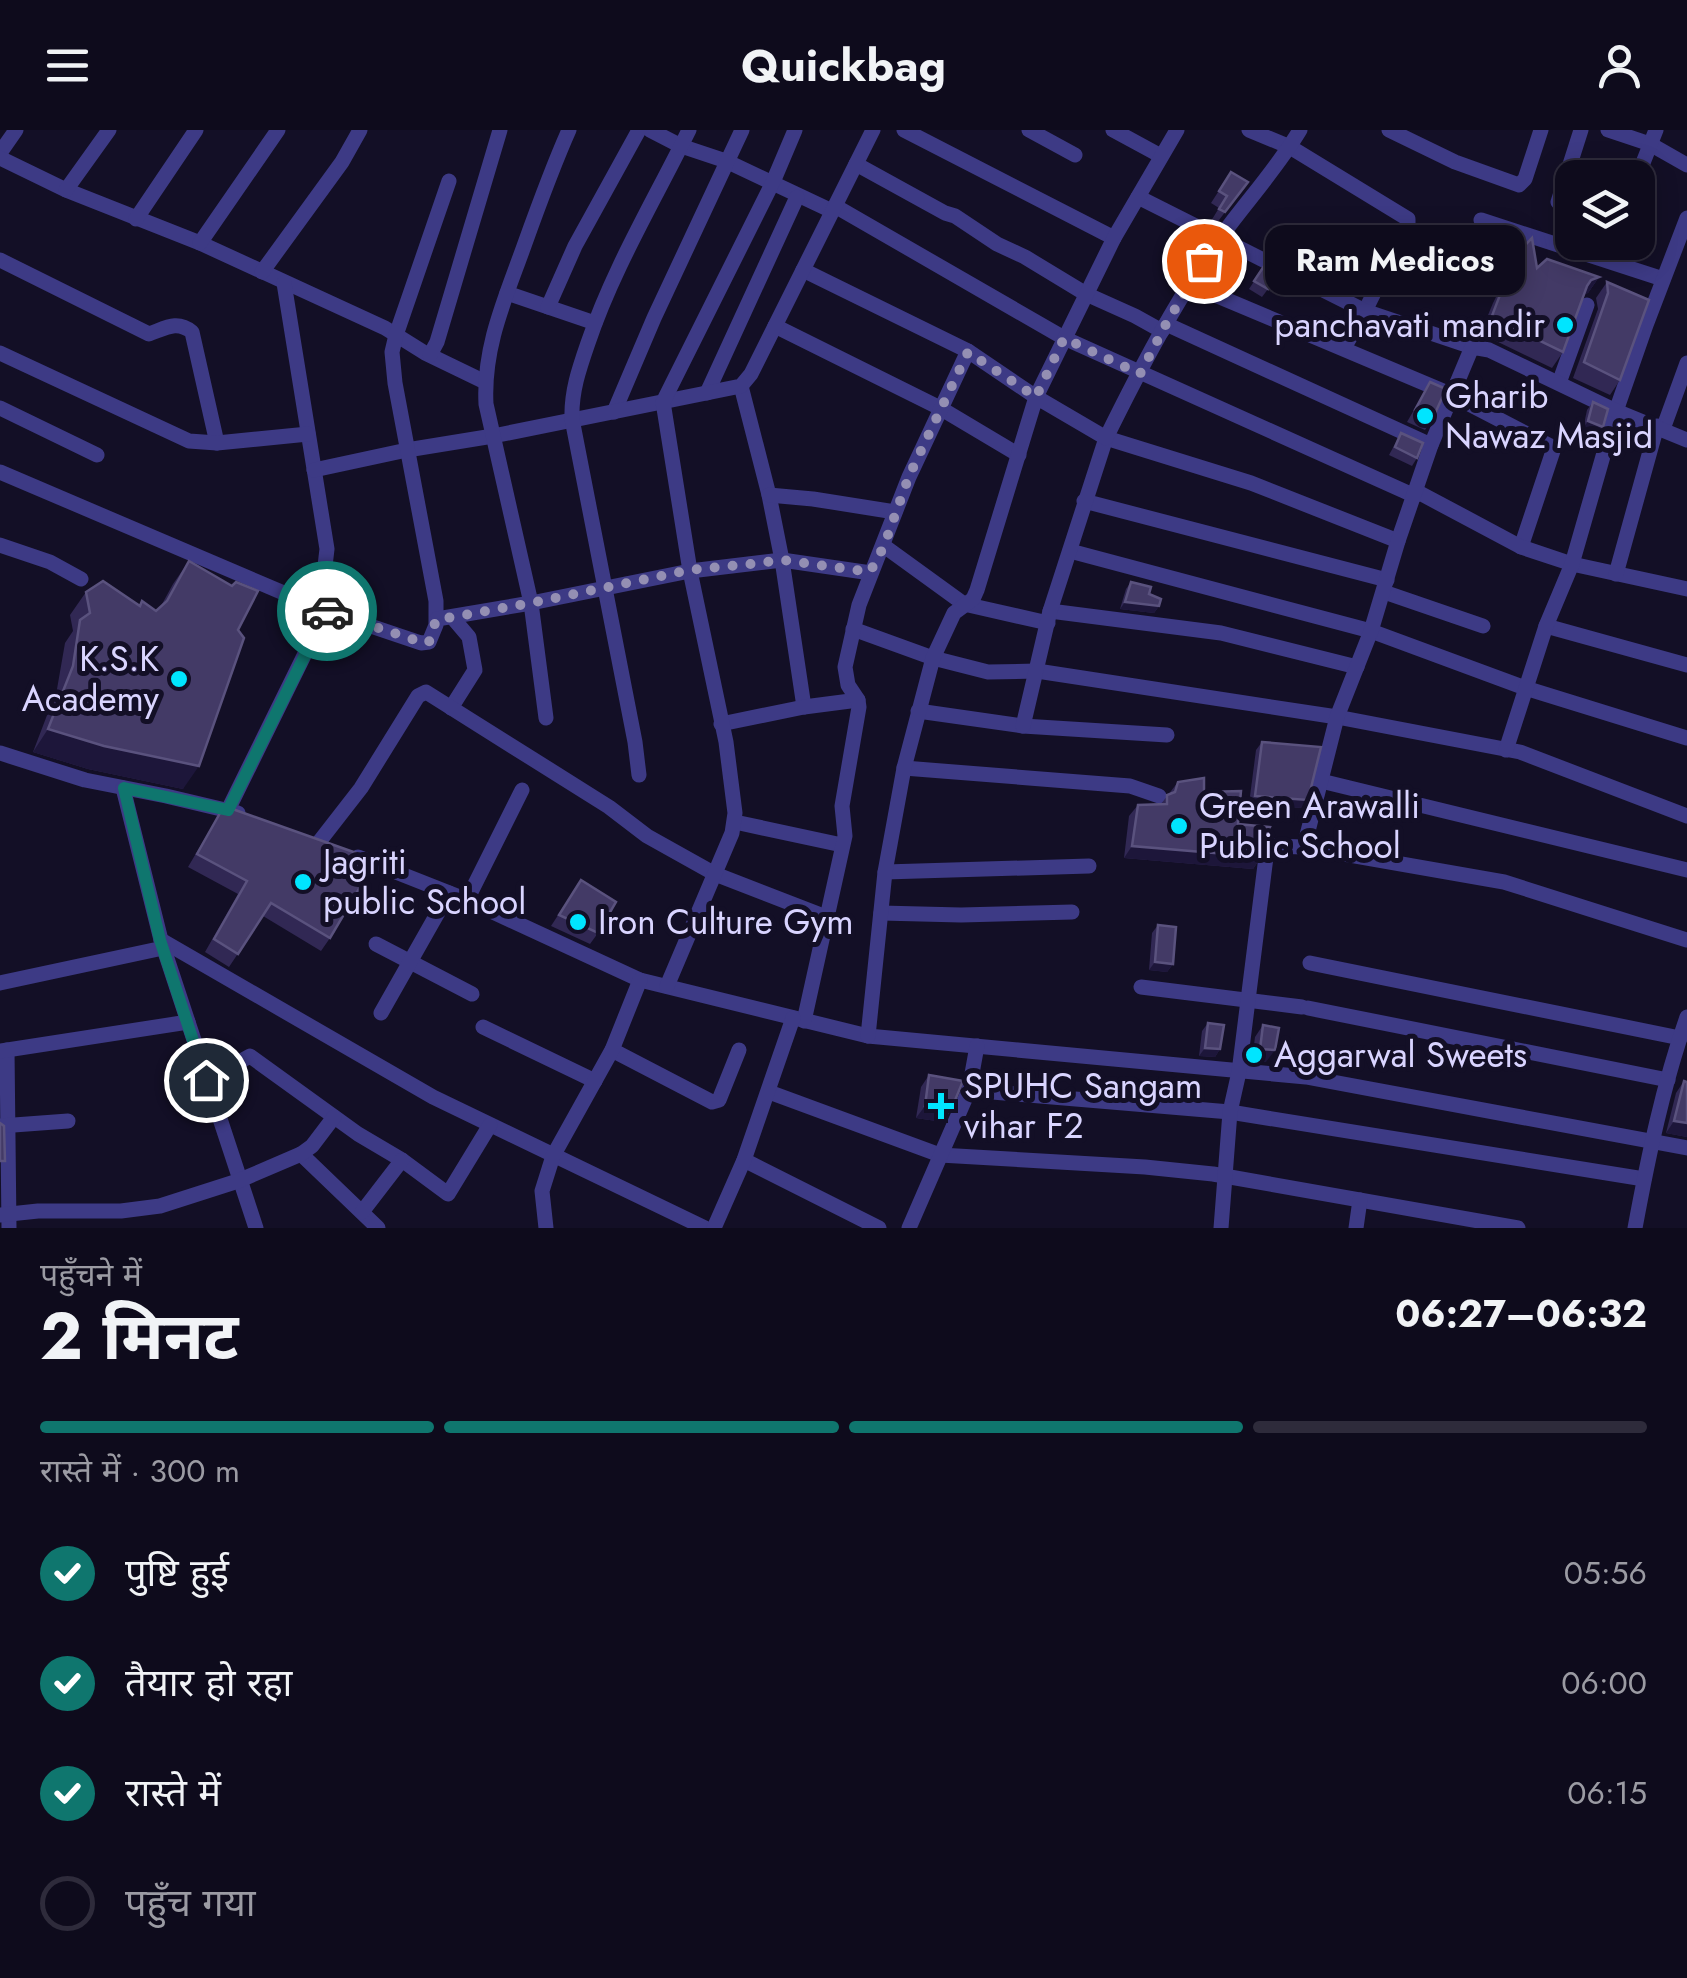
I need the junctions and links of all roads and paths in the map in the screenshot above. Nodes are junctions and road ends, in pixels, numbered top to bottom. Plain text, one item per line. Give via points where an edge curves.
1 (16, 130) edge
2 (108, 130) edge
3 (196, 130) edge
4 (278, 130) edge
5 (360, 130) edge
6 (500, 130) edge
7 (569, 130) edge
8 (639, 130) edge
9 (650, 130) edge
10 (688, 130) edge
11 (742, 130) edge
12 (795, 130) edge
13 (873, 130) edge
14 (904, 130) edge
15 (1029, 130) edge
16 (1113, 130) edge
17 (1177, 130) edge
18 (1248, 130) edge
19 (1300, 130) edge
20 (1389, 130) edge
21 (1541, 130) edge
22 (1581, 130) edge
23 (1608, 130) edge
24 (1653, 137) edge
25 (680, 146) junction
26 (1290, 147) junction
27 (1075, 155) dead end
28 (0, 156) edge
29 (1162, 156) junction
30 (1571, 160) edge
31 (726, 162) junction
32 (856, 164) junction
33 (1687, 165) edge
34 (449, 180) dead end
35 (773, 182) junction
36 (66, 190) junction
37 (798, 197) junction
38 (1138, 197) junction
39 (833, 208) junction
40 (1687, 218) edge
41 (136, 219) junction
42 (1481, 220) dead end
43 (1114, 238) junction
44 (1220, 238) junction
45 (200, 243) junction
46 (0, 260) edge
47 (803, 270) junction
48 (262, 272) junction
49 (1663, 280) junction
50 (284, 283) junction
51 (1189, 284) junction
52 (507, 293) junction
53 (1086, 294) junction
54 (1587, 305) edge
55 (548, 307) junction
56 (1365, 311) junction
57 (595, 323) junction
58 (775, 326) junction
59 (1164, 328) junction
60 (396, 334) junction
61 (1064, 338) junction
62 (1472, 347) junction
63 (1344, 348) junction
64 (968, 352) junction
65 (0, 353) edge
66 (430, 355) junction
67 (1687, 363) edge
68 (1140, 374) junction
69 (484, 382) junction
70 (1559, 383) junction
71 (741, 386) junction
72 (707, 393) junction
73 (1450, 394) junction
74 (1036, 397) junction
75 (663, 402) junction
76 (0, 408) edge
77 (940, 408) junction
78 (1616, 411) junction
79 (614, 412) junction
80 (572, 420) junction
81 (1660, 428) junction
82 (308, 434) junction
83 (493, 436) junction
84 (1106, 438) junction
85 (1687, 440) edge
86 (217, 443) junction
87 (1431, 445) junction
88 (408, 450) junction
89 (1019, 455) junction
90 (97, 456) dead end
91 (314, 470) junction
92 (0, 472) edge
93 (1415, 494) junction
94 (769, 496) junction
95 (1084, 501) junction
96 (895, 512) junction
97 (1398, 541) junction
98 (0, 544) edge
99 (884, 546) junction
100 (1521, 547) junction
101 (1070, 551) junction
102 (782, 560) junction
103 (1572, 564) junction
104 (690, 570) junction
105 (870, 572) junction
106 (1616, 574) junction
107 (81, 579) dead end
108 (1385, 586) junction
109 (1686, 586) edge
110 (606, 587) junction
111 (531, 603) junction
112 (964, 604) junction
113 (319, 607) junction
114 (1049, 617) junction
115 (444, 618) junction
116 (1483, 626) dead end
117 (1546, 626) junction
118 (852, 629) junction
119 (1371, 631) junction
120 (933, 658) junction
121 (1687, 665) edge
122 (1357, 667) junction
123 (1037, 671) junction
124 (1526, 688) junction
125 (858, 700) junction
126 (804, 706) junction
127 (450, 708) junction
128 (918, 711) junction
129 (546, 718) dead end
130 (1337, 718) junction
131 (721, 724) junction
132 (1023, 726) junction
133 (1167, 735) dead end
134 (1687, 738) edge
135 (1506, 750) junction
136 (1, 758) edge
137 (904, 768) junction
138 (639, 776) dead end
139 (1321, 781) junction
140 (124, 788) junction
141 (522, 790) dead end
142 (1159, 796) dead end
143 (228, 810) junction
144 (246, 816) edge
145 (1687, 816) edge
146 (735, 822) junction
147 (301, 836) edge
148 (319, 842) junction
149 (842, 846) junction
150 (1304, 847) junction
151 (1089, 866) dead end
152 (1687, 870) edge
153 (885, 872) junction
154 (715, 874) junction
155 (449, 893) junction
156 (467, 900) junction
157 (1072, 912) dead end
158 (881, 913) junction
159 (826, 917) junction
160 (1687, 940) edge
161 (162, 944) junction
162 (376, 944) dead end
163 (409, 963) junction
164 (1310, 964) dead end
165 (640, 980) junction
166 (0, 983) edge
167 (667, 986) junction
168 (1141, 987) dead end
169 (472, 994) dead end
170 (1248, 1001) junction
171 (380, 1013) dead end
172 (1687, 1018) edge
173 (799, 1019) junction
174 (188, 1022) junction
175 (483, 1027) dead end
176 (868, 1036) junction
177 (1680, 1038) junction
178 (977, 1046) junction
179 (3, 1050) edge
180 (612, 1050) junction
181 (738, 1050) dead end
182 (1240, 1072) junction
183 (1675, 1074) edge
184 (206, 1080) junction
185 (595, 1082) junction
186 (968, 1090) junction
187 (769, 1092) junction
188 (1230, 1112) junction
189 (334, 1116) junction
190 (68, 1121) dead end
191 (490, 1125) junction
192 (4, 1126) edge
193 (1654, 1142) junction
194 (1687, 1148) edge
195 (301, 1154) junction
196 (940, 1155) junction
197 (553, 1156) junction
198 (402, 1160) junction
199 (744, 1160) junction
200 (1225, 1176) junction
201 (1644, 1179) junction
202 (238, 1180) junction
203 (1360, 1200) junction
204 (362, 1212) junction
205 (6, 1219) edge
206 (1227, 1227) edge
207 (256, 1228) edge
208 (378, 1228) edge
209 (546, 1228) edge
210 (704, 1228) edge
211 (714, 1228) edge
212 (879, 1228) edge
213 (909, 1228) edge
214 (1356, 1228) edge
215 (1518, 1228) edge
216 (1635, 1228) edge

1 - 28 street
2 - 36 street
3 - 41 street
4 - 45 street
5 - 48 street
6 - 66 street
7 - 52 street
8 - 55 street
9 - 25 street
10 - 25 street
11 - 31 street
12 - 35 street
13 - 32 street
14 - 43 street
15 - 27 street
16 - 29 street
17 - 29 street
18 - 26 street
19 - 26 street
20 - 21 street via 1519,185
22 - 30 street
23 - 24 street
24 - 33 street
25 - 31 street
25 - 57 street
26 - 44 street
26 - 56 street via 1408,219
28 - 36 street
29 - 38 street
31 - 35 street
31 - 79 street
32 - 39 street
32 - 53 street
34 - 60 street
35 - 37 street
35 - 75 street
36 - 41 street
37 - 39 street
37 - 72 street
38 - 43 street
38 - 44 street
39 - 47 street
39 - 61 street
40 - 49 street
41 - 45 street
42 - 49 street
43 - 53 street
44 - 51 street
44 - 56 street
45 - 48 street
46 - 86 street via 150,334 185,326 192,332
47 - 58 street
47 - 64 street
48 - 50 street
49 - 78 street
50 - 60 street
50 - 82 street
51 - 59 street
51 - 63 street
52 - 55 street
52 - 69 street
53 - 59 street
53 - 61 street
54 - 70 street
55 - 57 street
56 - 62 street
56 - 63 street
57 - 80 street
58 - 71 street
58 - 77 street
59 - 68 street
59 - 87 street
60 - 66 street
60 - 88 street via 392,358
61 - 68 street
61 - 74 street
62 - 70 street
62 - 73 street
63 - 73 street
64 - 74 street
64 - 77 street
65 - 86 street via 189,441
66 - 69 street
67 - 81 street
68 - 84 street
68 - 93 street
69 - 83 street
70 - 78 street
71 - 72 street
71 - 94 street
72 - 75 street
73 - 87 street
73 - 100 street via 1554,448
74 - 84 street
74 - 89 street
75 - 79 street
75 - 104 street
76 - 90 street
77 - 89 street
77 - 96 street
78 - 81 street
78 - 103 street
79 - 80 street
80 - 83 street
80 - 110 street
81 - 85 street
81 - 106 street
82 - 86 street
82 - 91 street
83 - 88 street
83 - 111 street
84 - 95 street
84 - 97 street via 1251,483
87 - 93 street
88 - 91 street
88 - 115 street
89 - 112 street via 978,590
91 - 113 street via 327,558
92 - 113 street
93 - 97 street
93 - 100 street
94 - 96 street
94 - 102 street
95 - 101 street
95 - 108 street
96 - 99 street
97 - 108 street
98 - 107 street
99 - 105 street
99 - 112 street
100 - 103 street
101 - 114 street
101 - 119 street
102 - 104 street
102 - 105 street
102 - 126 street
103 - 106 street
103 - 117 street
104 - 110 street
104 - 131 street
105 - 118 street
106 - 109 street
108 - 116 street
108 - 119 street
110 - 111 street
110 - 138 street
111 - 115 street
111 - 129 street
112 - 114 street
112 - 120 street
113 - 115 street via 424,643
113 - 143 street
114 - 122 street via 1220,633
114 - 123 street
115 - 127 street via 469,638 475,670
117 - 121 street
117 - 124 street
118 - 120 street
118 - 125 street via 845,667
119 - 122 street
119 - 124 street
120 - 123 street via 988,672
120 - 128 street
122 - 130 street
123 - 130 street
123 - 132 street
124 - 134 street
124 - 135 street
125 - 126 street
125 - 149 street
126 - 131 street
127 - 148 street via 426,692 418,696
127 - 154 street
128 - 132 street
128 - 137 street
130 - 135 street
130 - 139 street
131 - 146 street
132 - 133 street
135 - 145 street
136 - 140 street
137 - 142 street via 1130,786
137 - 153 street
139 - 150 street
139 - 152 street
140 - 143 street
140 - 161 street
141 - 156 street
143 - 144 street
146 - 149 street
146 - 154 street
147 - 148 street
148 - 155 street
149 - 159 street
150 - 160 street via 1504,882
150 - 170 street via 1267,850
151 - 153 street
153 - 158 street
154 - 159 street
154 - 167 street
155 - 156 street
155 - 163 street
156 - 165 street
157 - 158 street
158 - 176 street
159 - 173 street
161 - 166 street
161 - 174 street
161 - 191 street
162 - 163 street
163 - 169 street
163 - 171 street
164 - 177 street
165 - 167 street
165 - 180 street
167 - 173 street
168 - 170 street
170 - 182 street
170 - 183 street
172 - 177 street
173 - 176 street
173 - 187 street
174 - 179 street
174 - 184 street
175 - 185 street
176 - 178 street
177 - 183 street
178 - 182 street
178 - 186 street
179 - 192 street
180 - 181 street via 712,1102 719,1100
180 - 185 street
182 - 188 street
182 - 193 street via 1306,1078
183 - 193 street
184 - 189 street via 250,1056
184 - 202 street
185 - 197 street
186 - 188 street
186 - 196 street
187 - 196 street
187 - 199 street
188 - 200 street
188 - 201 street
189 - 195 street
189 - 198 street
190 - 192 street
191 - 197 street
191 - 198 street via 448,1194
192 - 205 street
193 - 194 street
193 - 201 street
195 - 202 street
195 - 204 street
196 - 200 street
196 - 213 street
197 - 209 street via 542,1191
197 - 210 street
198 - 204 street
199 - 211 street
199 - 212 street
200 - 203 street
200 - 206 street
201 - 216 street
202 - 205 street via 148,1208 38,1210
202 - 207 street
203 - 214 street
203 - 215 street
204 - 208 street

